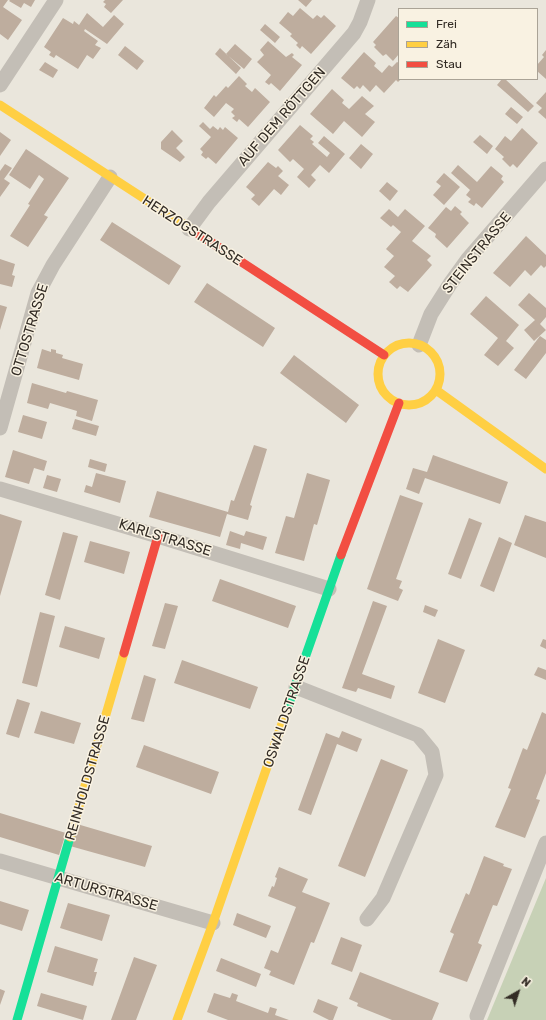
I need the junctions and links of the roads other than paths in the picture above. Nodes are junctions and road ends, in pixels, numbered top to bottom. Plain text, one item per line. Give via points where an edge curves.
1 (56, 0) edge
2 (368, 0) edge
3 (0, 85) edge
4 (0, 105) edge
5 (546, 169) edge
6 (110, 177) junction
7 (189, 229) junction
8 (419, 345) junction
9 (384, 355) junction
10 (436, 390) junction
11 (398, 403) junction
12 (0, 428) edge
13 (546, 469) edge
14 (0, 489) edge
15 (158, 536) junction
16 (330, 589) junction
17 (296, 687) junction
18 (546, 843) edge
19 (0, 861) edge
20 (58, 878) junction
21 (367, 919) dead end
22 (213, 923) junction
23 (477, 1016) dead end
24 (17, 1020) edge
25 (177, 1020) edge

1 - 3 street
2 - 7 street, AUF DEM RÖTTGEN via 354,32 214,196
4 - 6 street, HERZOGSTRASSE
5 - 8 street, STEINSTRASSE via 468,259 431,314
6 - 7 street, HERZOGSTRASSE
6 - 12 street, OTTOSTRASSE via 53,265 38,293
7 - 9 street, HERZOGSTRASSE
8 - 9 street via 404,343 393,347
8 - 10 street via 425,346 433,353 438,362 441,371
9 - 11 street via 378,374 380,385 385,394
10 - 11 street via 422,403 412,406
10 - 13 street
11 - 16 street, OSWALDSTRASSE
14 - 15 street, KARLSTRASSE
15 - 16 street, KARLSTRASSE
15 - 20 street, REINHOLDSTRASSE
16 - 17 street, OSWALDSTRASSE
17 - 21 street via 418,735 432,752 436,775 383,898
17 - 22 street, OSWALDSTRASSE
18 - 23 street
19 - 20 street, ARTURSTRASSE
20 - 22 street, ARTURSTRASSE
20 - 24 street, REINHOLDSTRASSE
22 - 25 street, OSWALDSTRASSE

